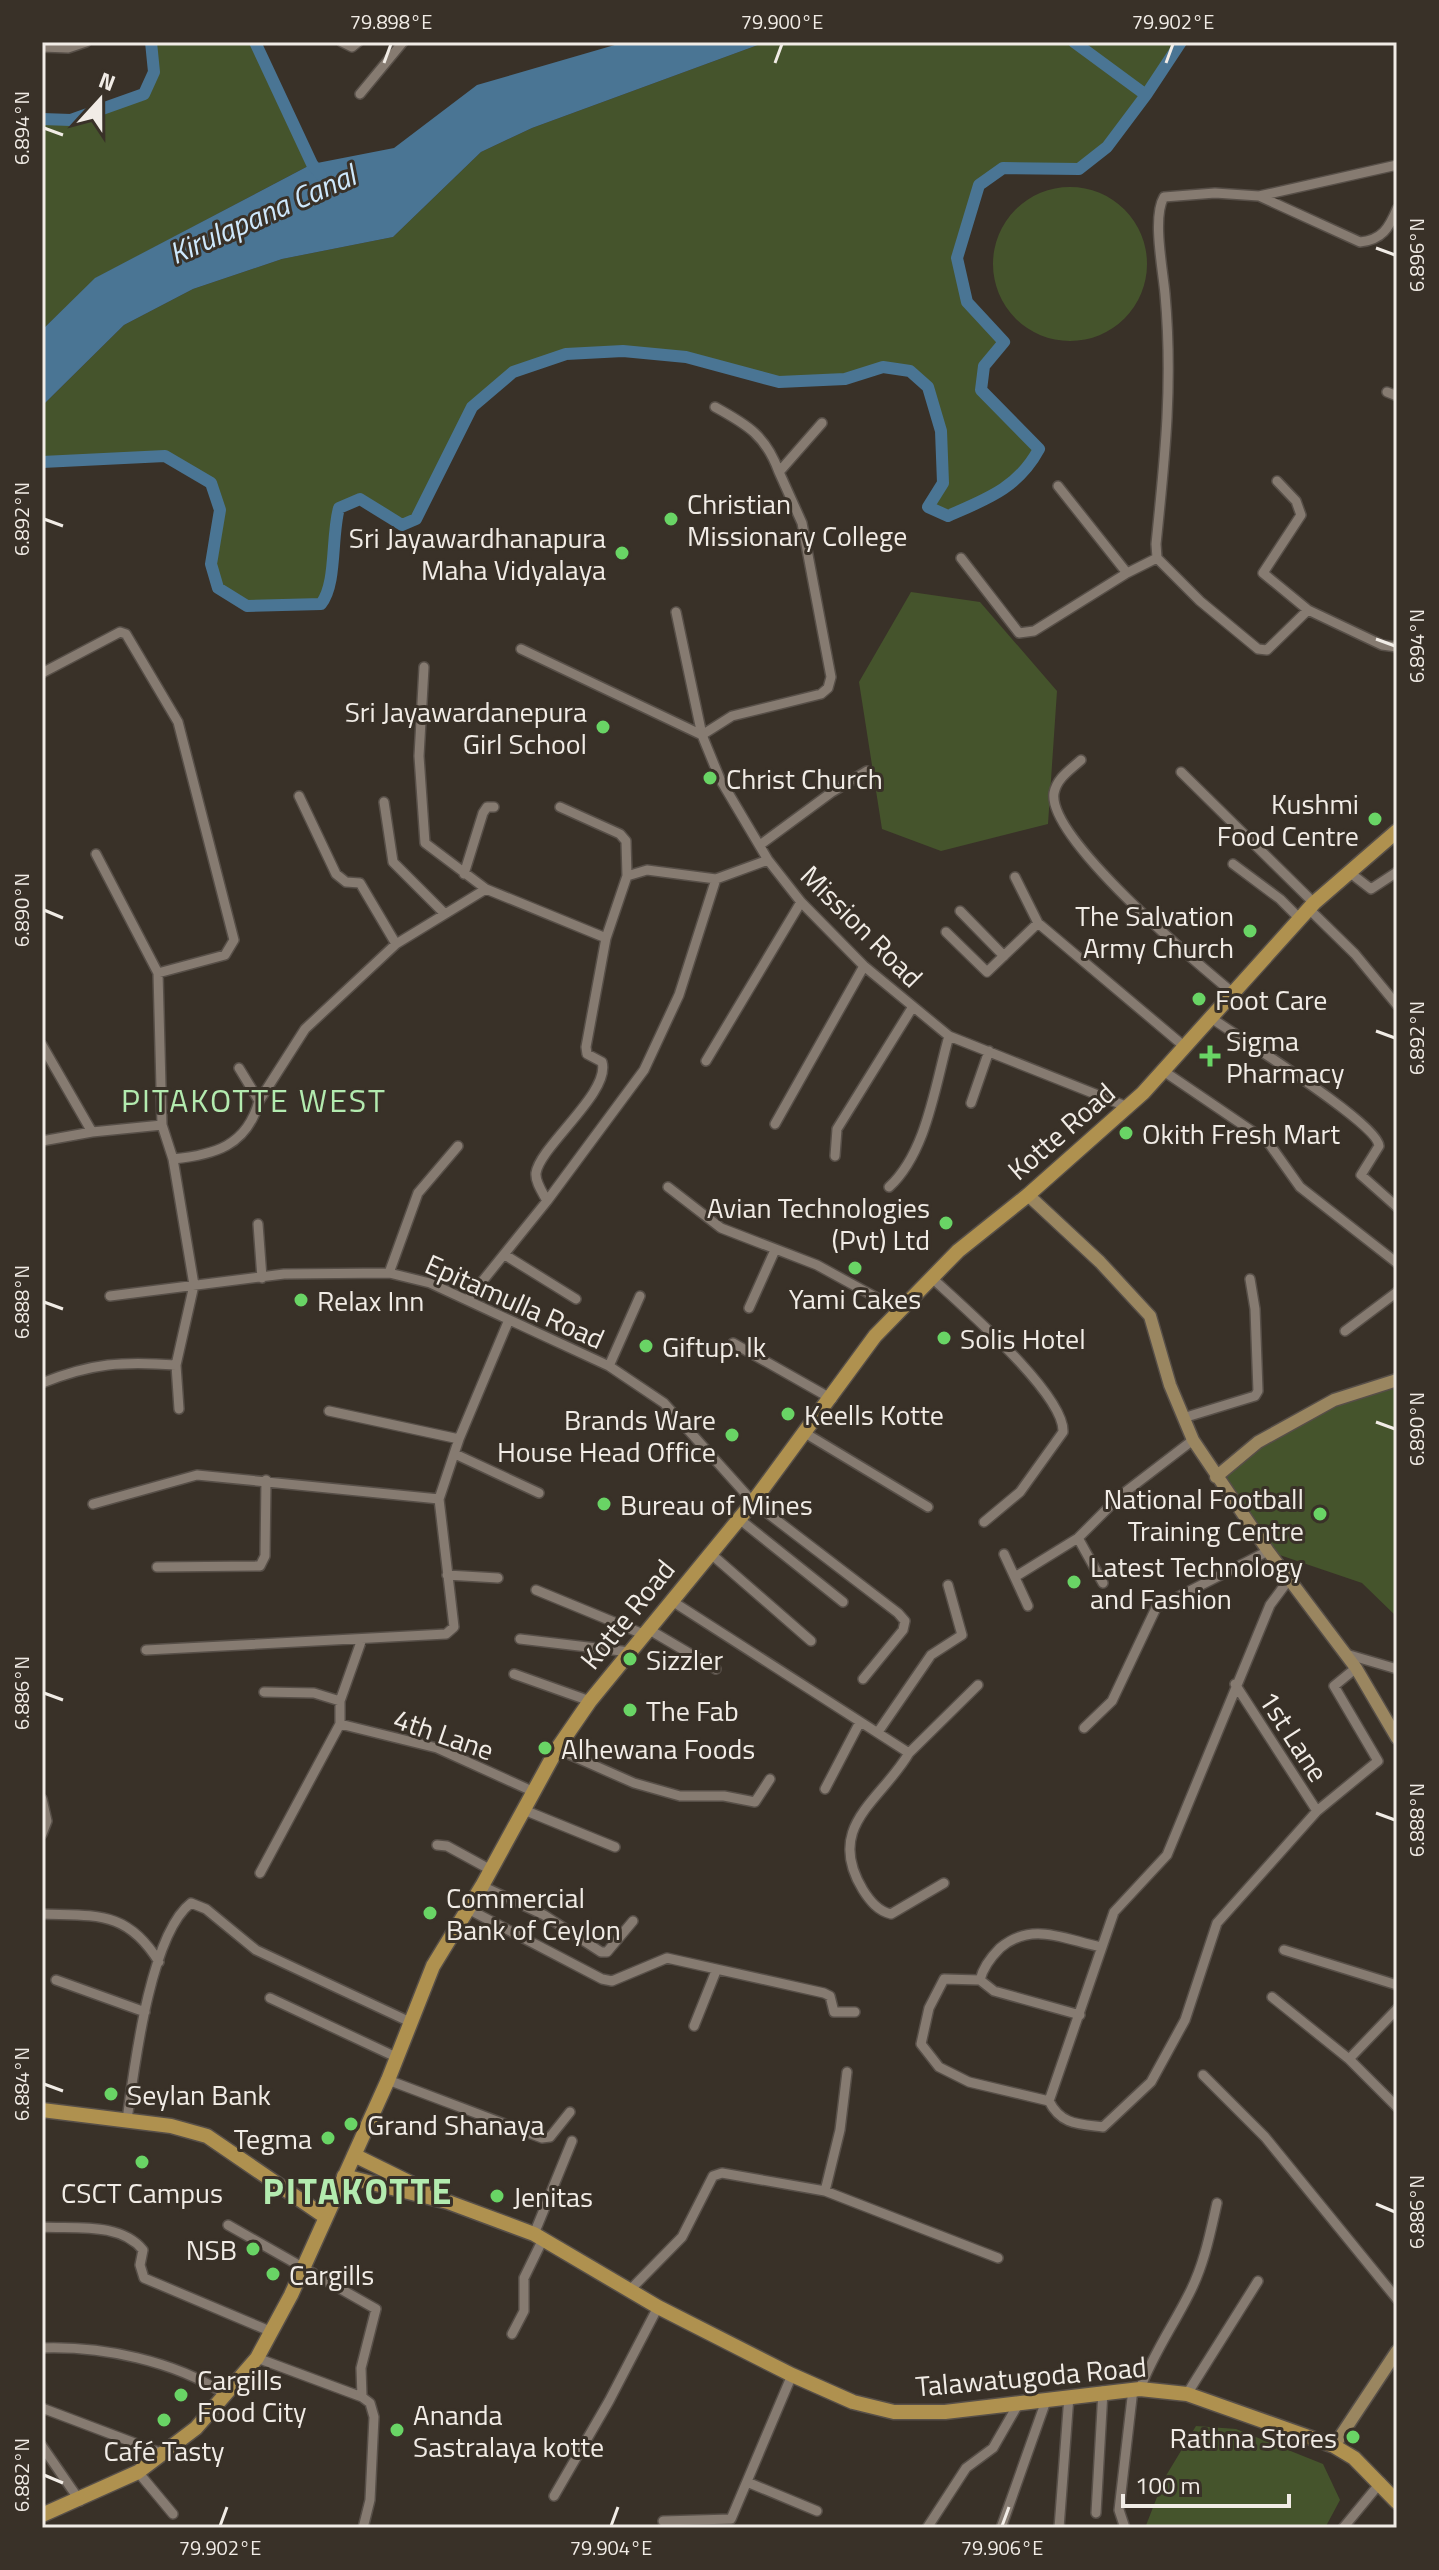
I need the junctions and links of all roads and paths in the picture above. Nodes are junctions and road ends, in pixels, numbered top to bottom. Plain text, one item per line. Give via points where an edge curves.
1 (86, 42) edge
2 (342, 42) edge
3 (358, 42) edge
4 (403, 42) edge
5 (68, 45) edge
6 (42, 47) edge
7 (360, 94) dead end
8 (1397, 165) edge
9 (1259, 196) junction
10 (1397, 209) edge
11 (715, 407) dead end
12 (822, 423) dead end
13 (779, 472) junction
14 (1277, 481) dead end
15 (1058, 486) dead end
16 (961, 558) dead end
17 (1157, 558) junction
18 (1127, 573) junction
19 (1308, 610) junction
20 (676, 612) dead end
21 (1397, 647) edge
22 (521, 649) dead end
23 (424, 667) dead end
24 (42, 673) edge
25 (702, 735) junction
26 (1081, 760) dead end
27 (867, 771) dead end
28 (1181, 772) dead end
29 (299, 796) dead end
30 (384, 802) dead end
31 (494, 807) dead end
32 (560, 807) dead end
33 (1397, 831) edge
34 (760, 845) junction
35 (96, 854) dead end
36 (768, 860) junction
37 (1233, 864) dead end
38 (1349, 872) junction
39 (1397, 872) edge
40 (464, 874) junction
41 (627, 876) junction
42 (1015, 877) dead end
43 (716, 879) junction
44 (486, 889) junction
45 (801, 902) junction
46 (1308, 910) junction
47 (960, 911) dead end
48 (444, 913) junction
49 (1038, 923) junction
50 (946, 932) dead end
51 (606, 938) junction
52 (396, 944) junction
53 (1004, 956) junction
54 (864, 966) junction
55 (158, 973) junction
56 (1233, 993) junction
57 (1397, 1005) edge
58 (912, 1008) junction
59 (1210, 1017) junction
60 (949, 1036) junction
61 (42, 1045) edge
62 (1185, 1047) junction
63 (989, 1051) junction
64 (706, 1061) dead end
65 (239, 1068) dead end
66 (1165, 1072) junction
67 (259, 1101) junction
68 (971, 1103) dead end
69 (1128, 1107) junction
70 (775, 1124) dead end
71 (162, 1125) junction
72 (92, 1132) junction
73 (42, 1141) edge
74 (458, 1146) dead end
75 (835, 1156) dead end
76 (173, 1159) junction
77 (668, 1187) dead end
78 (889, 1187) dead end
79 (1028, 1195) junction
80 (547, 1201) junction
81 (1397, 1207) edge
82 (258, 1224) dead end
83 (775, 1250) junction
84 (505, 1255) junction
85 (1397, 1263) edge
86 (389, 1273) junction
87 (931, 1277) junction
88 (262, 1278) junction
89 (1250, 1279) dead end
90 (194, 1285) junction
91 (1397, 1292) edge
92 (110, 1296) dead end
93 (640, 1296) dead end
94 (468, 1299) junction
95 (576, 1299) dead end
96 (749, 1308) dead end
97 (899, 1310) junction
98 (508, 1322) junction
99 (1345, 1331) dead end
100 (733, 1343) dead end
101 (176, 1365) junction
102 (609, 1366) junction
103 (1397, 1380) edge
104 (42, 1383) edge
105 (832, 1399) junction
106 (179, 1409) dead end
107 (329, 1411) dead end
108 (1183, 1418) junction
109 (805, 1433) junction
110 (459, 1439) junction
111 (1193, 1440) junction
112 (455, 1454) junction
113 (1216, 1477) junction
114 (266, 1480) junction
115 (539, 1493) dead end
116 (439, 1499) junction
117 (753, 1502) junction
118 (93, 1504) dead end
119 (928, 1507) dead end
120 (738, 1518) junction
121 (984, 1522) dead end
122 (1078, 1538) junction
123 (1268, 1551) junction
124 (710, 1553) junction
125 (1004, 1554) dead end
126 (157, 1567) dead end
127 (447, 1575) junction
128 (1015, 1577) junction
129 (498, 1578) dead end
130 (1290, 1578) junction
131 (1103, 1583) dead end
132 (948, 1585) dead end
133 (536, 1590) dead end
134 (672, 1601) junction
135 (843, 1602) dead end
136 (1028, 1606) dead end
137 (645, 1632) junction
138 (362, 1639) junction
139 (520, 1639) dead end
140 (811, 1641) dead end
141 (146, 1650) dead end
142 (630, 1652) junction
143 (1346, 1654) junction
144 (1356, 1668) junction
145 (716, 1669) dead end
146 (1397, 1669) edge
147 (514, 1674) dead end
148 (863, 1679) dead end
149 (1235, 1684) junction
150 (978, 1685) dead end
151 (264, 1692) dead end
152 (340, 1701) junction
153 (590, 1701) junction
154 (860, 1722) junction
155 (340, 1724) junction
156 (1084, 1728) dead end
157 (878, 1732) junction
158 (1397, 1738) edge
159 (557, 1749) junction
160 (909, 1753) junction
161 (770, 1779) dead end
162 (825, 1789) dead end
163 (532, 1791) junction
164 (42, 1799) edge
165 (524, 1810) junction
166 (1317, 1811) junction
167 (42, 1834) edge
168 (437, 1845) dead end
169 (615, 1847) dead end
170 (491, 1870) junction
171 (260, 1873) dead end
172 (944, 1883) dead end
173 (482, 1886) junction
174 (468, 1909) junction
175 (42, 1914) edge
176 (633, 1921) dead end
177 (1101, 1947) junction
178 (1284, 1950) dead end
179 (159, 1962) junction
180 (716, 1971) junction
181 (56, 1980) dead end
182 (980, 1980) junction
183 (1397, 1985) edge
184 (1272, 1997) dead end
185 (270, 1998) dead end
186 (1397, 2009) edge
187 (145, 2012) junction
188 (855, 2012) dead end
189 (1080, 2015) junction
190 (408, 2021) junction
191 (694, 2026) dead end
192 (396, 2057) junction
193 (1349, 2059) junction
194 (847, 2072) dead end
195 (1203, 2075) dead end
196 (388, 2080) junction
197 (1049, 2101) junction
198 (1397, 2107) edge
199 (42, 2110) edge
200 (570, 2112) dead end
201 (127, 2120) junction
202 (572, 2141) dead end
203 (354, 2155) junction
204 (344, 2176) junction
205 (825, 2191) junction
206 (448, 2202) junction
207 (1217, 2203) dead end
208 (324, 2216) junction
209 (228, 2225) dead end
210 (42, 2227) edge
211 (538, 2236) junction
212 (998, 2258) dead end
213 (303, 2268) junction
214 (1258, 2281) dead end
215 (630, 2290) junction
216 (1397, 2299) edge
217 (658, 2307) junction
218 (272, 2332) junction
219 (512, 2334) dead end
220 (42, 2348) edge
221 (1397, 2351) edge
222 (257, 2358) junction
223 (792, 2375) junction
224 (1137, 2389) junction
225 (1103, 2391) junction
226 (225, 2394) junction
227 (1069, 2394) junction
228 (1187, 2394) junction
229 (362, 2397) junction
230 (1047, 2398) junction
231 (1020, 2401) junction
232 (42, 2408) edge
233 (42, 2446) edge
234 (1334, 2446) junction
235 (161, 2453) junction
236 (138, 2472) junction
237 (747, 2482) junction
238 (1381, 2482) junction
239 (554, 2496) dead end
240 (1396, 2498) edge
241 (80, 2501) junction
242 (817, 2511) dead end
243 (1096, 2513) dead end
244 (173, 2514) dead end
245 (42, 2515) edge
246 (663, 2521) dead end
247 (363, 2528) edge
248 (927, 2528) edge
249 (1001, 2528) edge
250 (1059, 2528) edge
251 (1125, 2528) edge
252 (1343, 2528) edge

1 - 5 street
2 - 3 street via 352,47
4 - 7 street
5 - 6 street
8 - 9 street
9 - 10 street via 1360,242 1373,241 1389,228
9 - 17 street via 1164,197 1160,204 1170,414
11 - 13 street via 745,424 771,448
12 - 13 street
13 - 25 street via 802,523 831,677 828,688 732,716
14 - 19 street via 1301,515 1263,573
15 - 18 street
16 - 18 street via 1019,633 1034,631
17 - 18 street
17 - 19 street via 1200,601 1263,650
19 - 21 street
20 - 25 street, Mission Road
22 - 25 street
23 - 40 street via 419,756 425,843
24 - 55 street via 120,632 126,634 178,722 234,940 225,955
25 - 34 street, Mission Road via 720,779
26 - 56 street via 1059,780 1054,794 1073,835 1149,922
27 - 34 street
28 - 46 street
29 - 52 street via 336,874 360,883
30 - 48 street via 393,862
31 - 40 street via 483,813
32 - 41 street via 620,834 626,841
33 - 38 main road, Kotte Road
34 - 36 street, Mission Road
35 - 55 street
36 - 43 street
36 - 45 street, Mission Road
37 - 46 street via 1280,899
38 - 39 street via 1371,889
38 - 46 main road, Kotte Road
40 - 44 street
41 - 43 street via 647,870
41 - 51 street
42 - 49 street
43 - 80 street via 679,995 644,1070
44 - 48 street
44 - 51 street
45 - 54 street, Mission Road
45 - 64 street
46 - 56 main road, Kotte Road
46 - 57 street via 1355,954
47 - 53 street
48 - 52 street
49 - 53 street
49 - 62 street
50 - 53 street via 987,972
51 - 80 street via 586,1047 587,1054 602,1062 603,1075 540,1162 537,1179
52 - 67 street via 305,1029
54 - 58 street, Mission Road
54 - 70 street
55 - 71 street
56 - 59 main road, Kotte Road
58 - 60 street, Mission Road
58 - 75 street via 837,1129
59 - 62 main road, Kotte Road
59 - 81 street via 1375,1134 1379,1146 1361,1175
60 - 63 street, Mission Road
60 - 78 street via 905,1172
61 - 72 street
62 - 66 main road, Kotte Road
63 - 68 street
63 - 69 street, Mission Road
65 - 67 street
66 - 69 main road, Kotte Road
66 - 85 street via 1268,1142 1300,1187
67 - 76 street via 242,1135 227,1149
69 - 79 main road, Kotte Road
71 - 72 street
71 - 76 street
72 - 73 street
74 - 86 street via 418,1193
76 - 90 street
77 - 83 street via 721,1228
79 - 87 main road, Kotte Road
79 - 108 street via 1150,1316
80 - 84 street
82 - 88 street
83 - 96 street
83 - 97 street via 817,1265
84 - 94 street
84 - 95 street
86 - 88 street, Epitamulla Road
86 - 94 street, Epitamulla Road
87 - 97 main road, Kotte Road
87 - 121 street via 1046,1393 1064,1420 1063,1432 1020,1492
88 - 90 street, Epitamulla Road
89 - 108 street via 1258,1391
90 - 92 street, Epitamulla Road
90 - 101 street
91 - 99 street
93 - 102 street
94 - 98 street, Epitamulla Road
97 - 105 main road, Kotte Road
98 - 102 street, Epitamulla Road
98 - 110 street
100 - 105 street
101 - 104 street via 124,1361 79,1368
101 - 106 street
102 - 117 street, Epitamulla Road via 664,1403
103 - 113 street via 1334,1400 1258,1442
105 - 109 main road, Kotte Road
107 - 110 street
108 - 111 street
109 - 117 main road, Kotte Road
109 - 119 street
110 - 112 street
111 - 113 street
111 - 122 street via 1103,1510
112 - 115 street
112 - 116 street
113 - 123 street
114 - 116 street
114 - 118 street via 197,1475
114 - 126 street via 265,1556 260,1566
116 - 127 street
117 - 120 main road, Kotte Road
117 - 148 street, Epitamulla Road via 905,1621
120 - 124 main road, Kotte Road
120 - 135 street
122 - 128 street
122 - 131 street
123 - 130 street
123 - 156 street via 1156,1608 1112,1701
124 - 134 main road, Kotte Road
124 - 140 street
125 - 128 street
127 - 129 street
127 - 138 street via 454,1627 446,1634
128 - 136 street
130 - 143 street
130 - 149 street via 1270,1605
132 - 157 street via 962,1635 931,1655
133 - 137 street
134 - 137 main road, Kotte Road
134 - 154 street
137 - 142 main road, Kotte Road
137 - 145 street
138 - 141 street
138 - 152 street
139 - 142 street
142 - 153 main road, Kotte Road
143 - 144 street
143 - 146 street
144 - 158 street
144 - 166 street via 1334,1686 1378,1761
147 - 153 street
149 - 166 street, 1st Lane
149 - 177 street via 1167,1855 1114,1912
150 - 160 street
151 - 152 street via 314,1693
152 - 155 street
153 - 159 main road, Kotte Road
154 - 157 street
154 - 162 street
155 - 163 street, 4th Lane via 437,1748
155 - 171 street
157 - 160 street
159 - 161 street via 634,1783 680,1796 755,1802
159 - 163 main road, Kotte Road
160 - 172 street via 855,1820 850,1839 854,1875 876,1906 891,1914
163 - 165 main road, Kotte Road
164 - 167 street via 47,1821
165 - 169 street
165 - 170 main road, Kotte Road
166 - 197 street via 1217,1923 1185,2020 1151,2082 1103,2127 1067,2122
168 - 170 street
170 - 173 main road, Kotte Road
173 - 174 main road, Kotte Road
173 - 176 street via 544,1915 601,1952 613,1947
174 - 180 street via 602,1979 612,1981 667,1958
174 - 190 main road, Kotte Road
175 - 179 street via 112,1917 147,1943
177 - 182 street via 1030,1931 997,1951
177 - 189 street
178 - 183 street
179 - 187 street
179 - 190 street via 191,1903 256,1950
180 - 188 street via 824,1993 834,2012
180 - 191 street
181 - 187 street
182 - 189 street via 994,1991
182 - 197 street via 944,1979 929,2008 921,2044 939,2067 969,2082
184 - 193 street
185 - 192 street
186 - 193 street
187 - 201 street
189 - 197 street
190 - 192 main road, Kotte Road
192 - 196 main road, Kotte Road
193 - 198 street
194 - 205 street
195 - 216 street via 1265,2137
196 - 200 street via 542,2138 550,2137
196 - 203 main road, Kotte Road
199 - 201 main road
201 - 208 main road via 207,2136
202 - 211 street
203 - 204 main road, Kotte Road
203 - 206 main road, Talawatugoda Road
204 - 206 main road, Talawatugoda Road
204 - 208 main road, Kotte Road
205 - 212 street
205 - 215 street via 722,2173 713,2176 682,2237
206 - 211 main road, Talawatugoda Road
207 - 224 street via 1190,2292
208 - 213 main road, Kotte Road
209 - 213 street
210 - 218 street via 111,2231 134,2239 143,2250 144,2278
211 - 215 main road, Talawatugoda Road
211 - 219 street via 524,2278 524,2311
213 - 218 main road, Kotte Road
213 - 229 street via 376,2309 361,2368
214 - 228 street
215 - 217 main road, Talawatugoda Road
217 - 223 main road, Talawatugoda Road
217 - 239 street
218 - 222 main road, Kotte Road
220 - 226 street via 98,2352 174,2368
221 - 234 street
222 - 226 main road, Kotte Road
222 - 229 street
223 - 231 main road, Talawatugoda Road via 853,2402 894,2412 945,2412
223 - 237 street
224 - 225 main road, Talawatugoda Road
224 - 228 main road, Talawatugoda Road
224 - 251 street via 1119,2510
225 - 227 main road, Talawatugoda Road
225 - 243 street
226 - 235 main road, Kotte Road via 196,2428
227 - 230 main road, Talawatugoda Road
227 - 250 street
228 - 234 main road, Talawatugoda Road
229 - 247 street via 374,2417 370,2500
230 - 231 main road, Talawatugoda Road
230 - 249 street
231 - 248 street via 993,2448 966,2468
232 - 235 street
233 - 241 street
234 - 238 main road, Talawatugoda Road
235 - 236 main road, Kotte Road
236 - 241 main road, Kotte Road
236 - 244 street
237 - 242 street
237 - 246 street via 728,2521
238 - 240 main road, Talawatugoda Road
238 - 252 street
241 - 245 main road, Kotte Road

